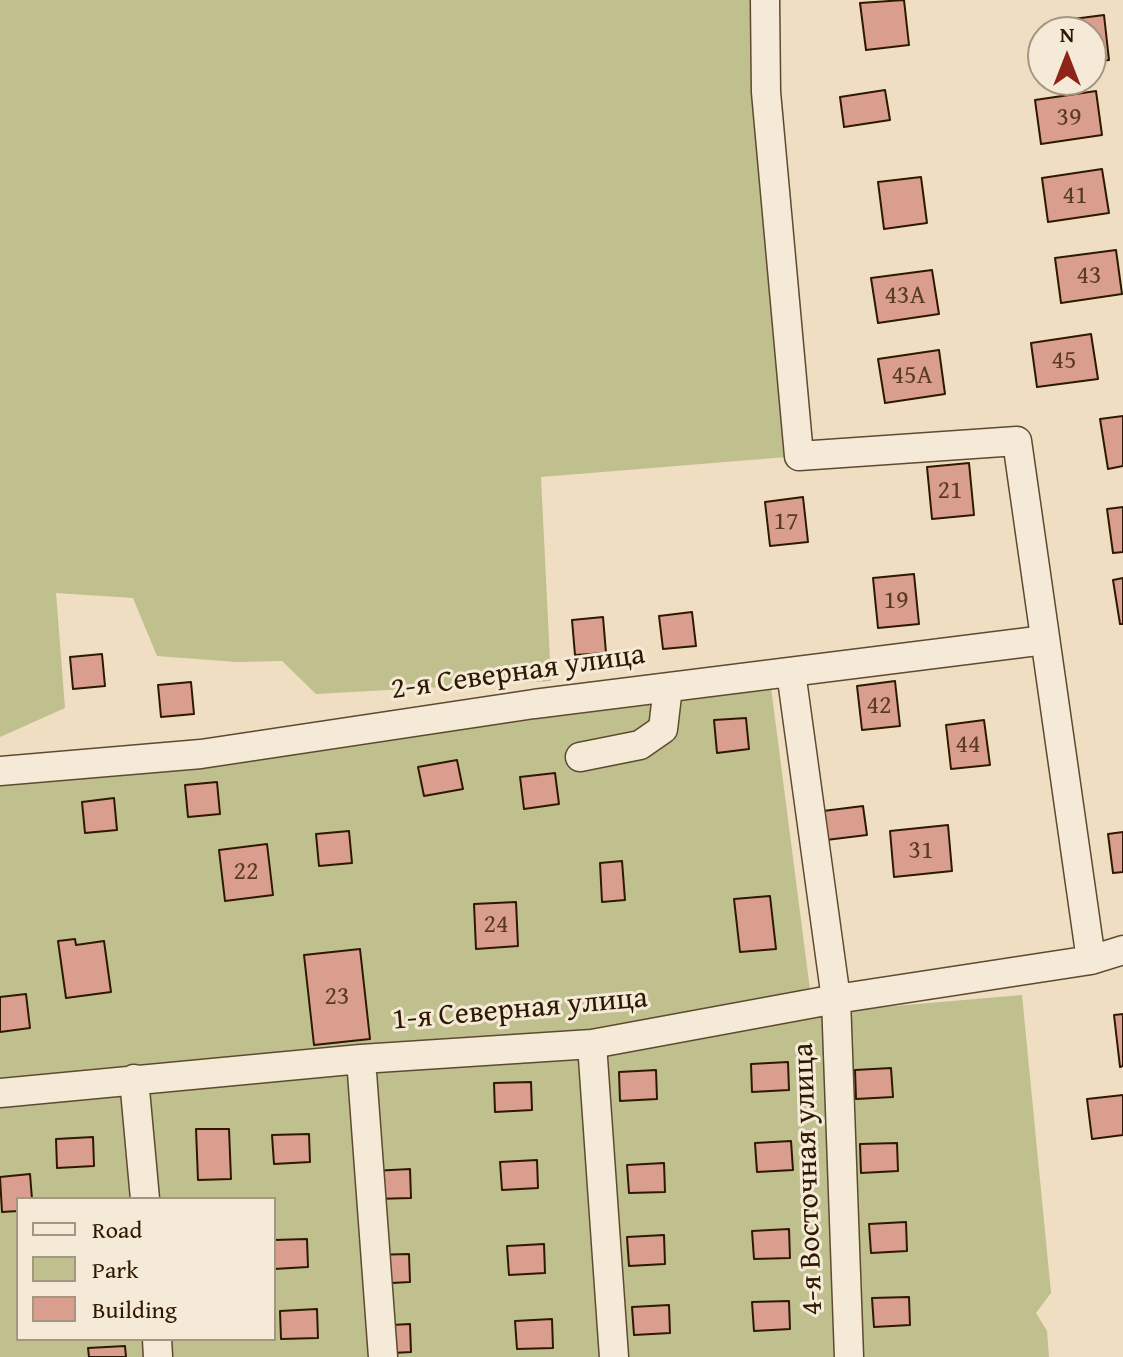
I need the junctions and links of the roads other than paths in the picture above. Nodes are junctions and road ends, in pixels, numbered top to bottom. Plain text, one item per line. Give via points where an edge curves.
1 (765, 0) edge
2 (1045, 640) junction
3 (791, 672) junction
4 (668, 687) junction
5 (580, 757) dead end
6 (0, 771) edge
7 (1123, 950) edge
8 (1091, 960) junction
9 (836, 999) junction
10 (592, 1044) junction
11 (361, 1059) junction
12 (134, 1079) junction
13 (0, 1093) edge
14 (145, 1197) edge
15 (383, 1357) edge
16 (614, 1357) edge
17 (849, 1357) edge

1 - 2 street via 766,92 799,456 1017,441
2 - 3 street, 2-я Северная улица
2 - 8 street
3 - 4 street, 2-я Северная улица
3 - 9 street, 4-я Восточная улица
4 - 5 street via 663,729 640,745
4 - 6 street, 2-я Северная улица via 201,754
7 - 8 street, 1-я Северная улица
8 - 9 street, 1-я Северная улица
9 - 10 street, 1-я Северная улица
9 - 17 street, 4-я Восточная улица
10 - 11 street, 1-я Северная улица
10 - 16 street
11 - 12 street, 1-я Северная улица
11 - 15 street
12 - 13 street, 1-я Северная улица
12 - 14 street

